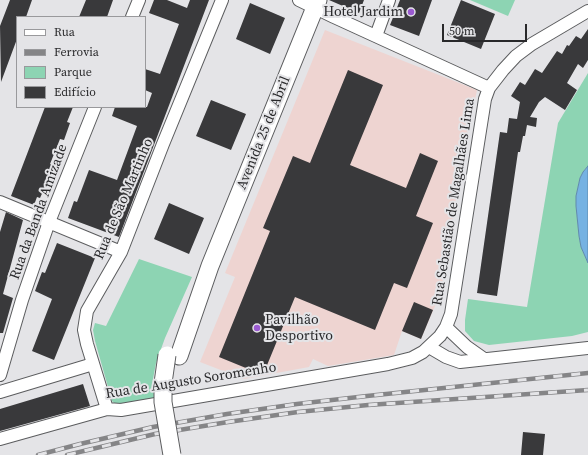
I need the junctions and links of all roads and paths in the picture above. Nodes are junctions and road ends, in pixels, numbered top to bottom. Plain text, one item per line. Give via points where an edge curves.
1 (139, 0) edge
2 (222, 0) edge
3 (299, 0) edge
4 (389, 0) edge
5 (316, 4) edge
6 (588, 11) edge
7 (132, 16) edge
8 (376, 36) junction
9 (489, 88) junction
10 (95, 108) edge
11 (0, 202) edge
12 (49, 222) junction
13 (121, 252) junction
14 (446, 327) junction
15 (429, 347) junction
16 (588, 348) edge
17 (173, 355) junction
18 (484, 359) junction
19 (93, 364) junction
20 (388, 364) joint
21 (0, 375) edge
22 (0, 392) edge
23 (107, 409) junction
24 (0, 439) edge
25 (172, 455) edge
26 (182, 455) edge

1 - 7 street
2 - 13 street, Rua de São Martinho
3 - 5 street
4 - 8 street
5 - 8 street
5 - 17 street, Avenida 25 de Abril
6 - 9 street, Rua Sebastião de Magalhães Lima via 516,56
8 - 9 street
9 - 14 street, Rua Sebastião de Magalhães Lima via 485,99 451,314
10 - 12 street, Rua da Banda Amizade
11 - 12 street
12 - 13 street
12 - 21 street, Rua da Banda Amizade
13 - 19 street, Rua de São Martinho via 87,311 84,330
14 - 15 street, Rua Sebastião de Magalhães Lima
14 - 18 street
15 - 18 street via 460,362
15 - 20 street, Rua Sebastião de Magalhães Lima via 412,358
16 - 18 street
17 - 25 street, Avenida 25 de Abril, bridge via 163,383
17 - 26 street, Avenida 25 de Abril via 173,402
19 - 22 street
19 - 23 street, Rua de São Martinho
20 - 23 street, Rua de Augusto Soromenho via 121,410
23 - 24 street, Rua de Augusto Soromenho

